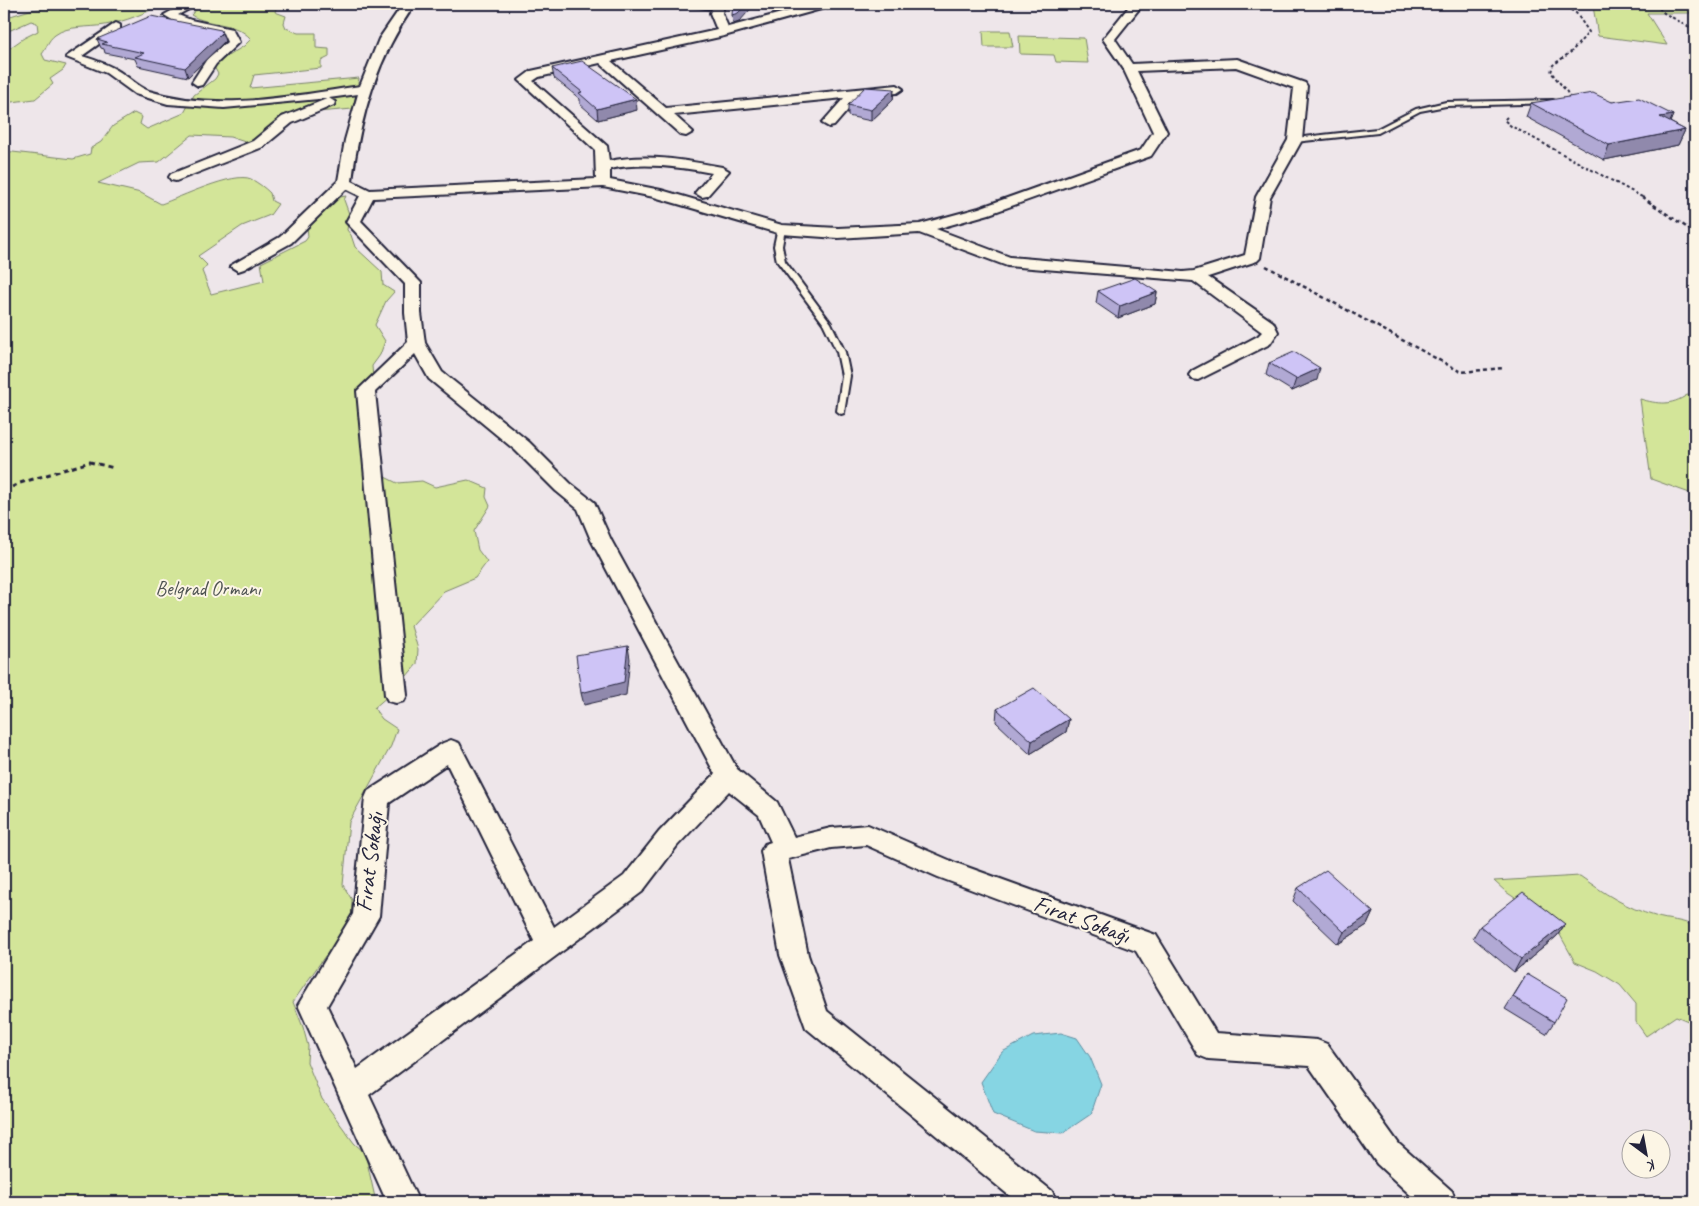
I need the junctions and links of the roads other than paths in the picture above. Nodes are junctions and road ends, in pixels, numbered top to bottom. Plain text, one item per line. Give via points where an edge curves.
1 (192, 4) edge
2 (409, 4) edge
3 (697, 4) edge
4 (828, 4) edge
5 (1138, 4) edge
6 (718, 5) edge
7 (116, 27) dead end
8 (724, 32) junction
9 (602, 59) junction
10 (1129, 68) junction
11 (198, 82) dead end
12 (366, 89) junction
13 (898, 89) dead end
14 (346, 92) junction
15 (856, 93) junction
16 (1559, 102) edge
17 (662, 112) junction
18 (829, 123) dead end
19 (686, 132) dead end
20 (1295, 140) junction
21 (601, 167) junction
22 (176, 177) dead end
23 (345, 183) junction
24 (603, 183) junction
25 (702, 193) dead end
26 (368, 194) junction
27 (922, 228) junction
28 (780, 229) junction
29 (238, 266) dead end
30 (1196, 276) junction
31 (417, 343) junction
32 (1198, 375) dead end
33 (841, 411) dead end
34 (396, 695) dead end
35 (728, 776) junction
36 (787, 849) junction
37 (550, 947) junction
38 (352, 1090) junction
39 (403, 1202) edge
40 (1041, 1202) edge
41 (1441, 1202) edge

1 - 11 street via 170,15 180,22 210,25 228,31 233,42 209,65
2 - 12 street via 386,36
3 - 6 street
4 - 8 street
5 - 10 street via 1109,39
6 - 8 street via 716,12
7 - 14 street via 72,57 105,69 132,88 149,95 196,103 234,104
8 - 9 street
9 - 17 street
9 - 21 street via 535,74 525,80 602,149
10 - 20 street via 1237,63 1301,86
10 - 27 street via 1160,132 1146,153 984,211
12 - 14 street
12 - 23 street
13 - 15 street
14 - 22 street via 336,100 287,120 258,144
15 - 17 street
15 - 18 street
16 - 20 lane via 1446,104 1418,110 1378,131
17 - 19 street
20 - 30 street via 1263,197 1252,258
21 - 24 street
21 - 25 street via 625,161 662,160 722,171
23 - 26 street
23 - 29 street via 328,195 292,235 272,250
24 - 26 street
24 - 28 street via 656,193
26 - 31 street via 353,222 413,283
27 - 28 street via 838,233
27 - 30 street via 1007,261
28 - 33 lane via 778,246 781,261 827,324 841,352 846,376
30 - 32 street via 1267,326 1270,332 1264,340
31 - 34 street via 366,392
31 - 35 street via 435,375 522,446 587,506 601,540
35 - 36 street via 768,809
35 - 37 street via 668,839 632,884
36 - 40 street via 774,851 794,955 816,1019
36 - 41 street, Fırat Sokağı via 831,838 868,835 946,870 1146,943 1208,1046 1317,1053 1388,1154
37 - 38 street
37 - 38 street, Fırat Sokağı via 451,748 377,798 366,916 312,1005
38 - 39 street, Fırat Sokağı

